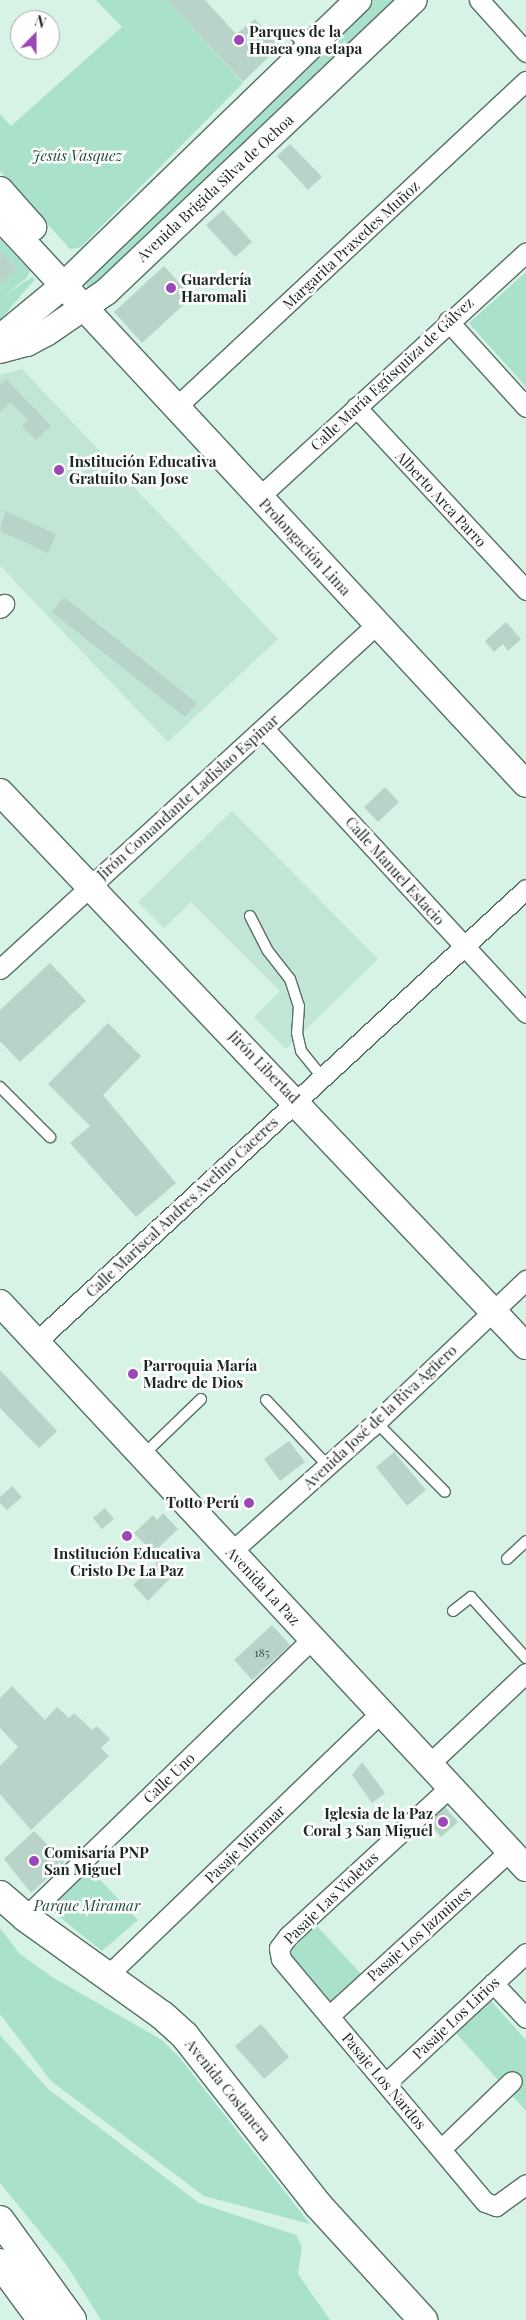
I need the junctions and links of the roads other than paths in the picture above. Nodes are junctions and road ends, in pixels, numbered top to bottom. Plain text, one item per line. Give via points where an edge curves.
1 (358, 0) edge
2 (414, 0) edge
3 (479, 0) edge
4 (526, 52) edge
5 (526, 81) edge
6 (0, 190) edge
7 (0, 217) edge
8 (526, 252) edge
9 (69, 280) junction
10 (84, 309) junction
11 (448, 321) junction
12 (0, 338) edge
13 (0, 350) edge
14 (356, 407) junction
15 (526, 407) edge
16 (176, 408) junction
17 (258, 497) junction
18 (526, 590) edge
19 (377, 624) junction
20 (264, 728) junction
21 (526, 784) edge
22 (0, 792) edge
23 (89, 886) junction
24 (526, 889) edge
25 (250, 916) dead end
26 (463, 946) junction
27 (2, 963) edge
28 (526, 1013) edge
29 (320, 1076) junction
30 (0, 1087) edge
31 (296, 1100) junction
32 (50, 1137) dead end
33 (526, 1280) edge
34 (0, 1303) edge
35 (493, 1310) junction
36 (36, 1342) junction
37 (526, 1346) edge
38 (201, 1399) dead end
39 (266, 1400) dead end
40 (376, 1422) junction
41 (142, 1456) junction
42 (328, 1466) junction
43 (445, 1492) dead end
44 (526, 1541) edge
45 (231, 1552) junction
46 (507, 1559) dead end
47 (453, 1611) dead end
48 (312, 1639) junction
49 (526, 1658) edge
50 (526, 1673) edge
51 (381, 1712) junction
52 (429, 1764) junction
53 (450, 1787) junction
54 (518, 1860) edge
55 (0, 1895) edge
56 (25, 1917) junction
57 (279, 1948) joint
58 (526, 1953) edge
59 (108, 1975) junction
60 (494, 1983) junction
61 (329, 2016) junction
62 (526, 2018) edge
63 (386, 2082) junction
64 (512, 2082) dead end
65 (441, 2150) junction
66 (526, 2184) edge
67 (0, 2220) edge
68 (0, 2263) edge
69 (42, 2320) edge
70 (72, 2320) edge
71 (423, 2320) edge

1 - 9 street via 301,42
2 - 10 street, Avenida Brigida Silva de Ochoa
3 - 4 street
5 - 16 street, Margarita Praxedes Muñoz
6 - 9 street
7 - 9 street
8 - 11 street, Calle María Egúsquiza de Gálvez
9 - 10 street, Prolongación Lima
9 - 12 street
10 - 13 street, Avenida Brigida Silva de Ochoa via 27,343
10 - 16 street, Prolongación Lima
11 - 14 street, Calle María Egúsquiza de Gálvez
11 - 15 street
14 - 17 street, Calle María Egúsquiza de Gálvez
14 - 18 street, Alberto Arca Parro
16 - 17 street, Prolongación Lima
17 - 19 street, Prolongación Lima
19 - 20 street, Jirón Comandante Ladislao Espinar
19 - 21 street, Prolongación Lima
20 - 23 street, Jirón Comandante Ladislao Espinar
20 - 26 street, Calle Manuel Estacio
22 - 23 street, Jirón Libertad
23 - 27 street, Jirón Comandante Ladislao Espinar
23 - 31 street, Jirón Libertad
24 - 26 street, Calle Mariscal Andres Avelino Caceres
25 - 29 lane via 268,950 290,979 299,1006 297,1033 301,1051
26 - 28 street, Calle Manuel Estacio
26 - 29 street, Calle Mariscal Andres Avelino Caceres
29 - 31 street, Calle Mariscal Andres Avelino Caceres
30 - 32 lane
31 - 35 street, Jirón Libertad
31 - 36 street, Calle Mariscal Andres Avelino Caceres
33 - 35 street, Avenida José de la Riva Agüero
34 - 36 street, Avenida La Paz
35 - 37 street, Jirón Libertad
35 - 40 street, Avenida José de la Riva Agüero
36 - 41 street, Avenida La Paz
38 - 41 lane
39 - 42 lane
40 - 42 street, Avenida José de la Riva Agüero
40 - 43 lane
41 - 45 street, Avenida La Paz
42 - 45 street, Avenida José de la Riva Agüero
44 - 46 lane
45 - 48 street, Avenida La Paz
47 - 49 lane via 471,1597
48 - 51 street, Avenida La Paz
48 - 56 street, Calle Uno
50 - 52 street
51 - 52 street, Avenida La Paz
51 - 59 street, Pasaje Miramar
52 - 53 street, Avenida La Paz
53 - 54 street, Avenida La Paz
53 - 57 street, Pasaje Las Violetas via 288,1936
54 - 61 street, Pasaje Los Jazmines
55 - 56 main road, Avenida Costanera
56 - 59 main road, Avenida Costanera
57 - 61 street, Pasaje Los Nardos via 280,1959
58 - 60 street, Pasaje Los Lirios
59 - 71 main road, Avenida Costanera via 185,2036 318,2205
60 - 62 street
60 - 63 street, Pasaje Los Lirios
61 - 63 street, Pasaje Los Nardos
63 - 65 street, Pasaje Los Nardos
64 - 65 street
65 - 66 street, Pasaje Los Nardos via 485,2202 496,2206
67 - 70 main road
68 - 69 main road

